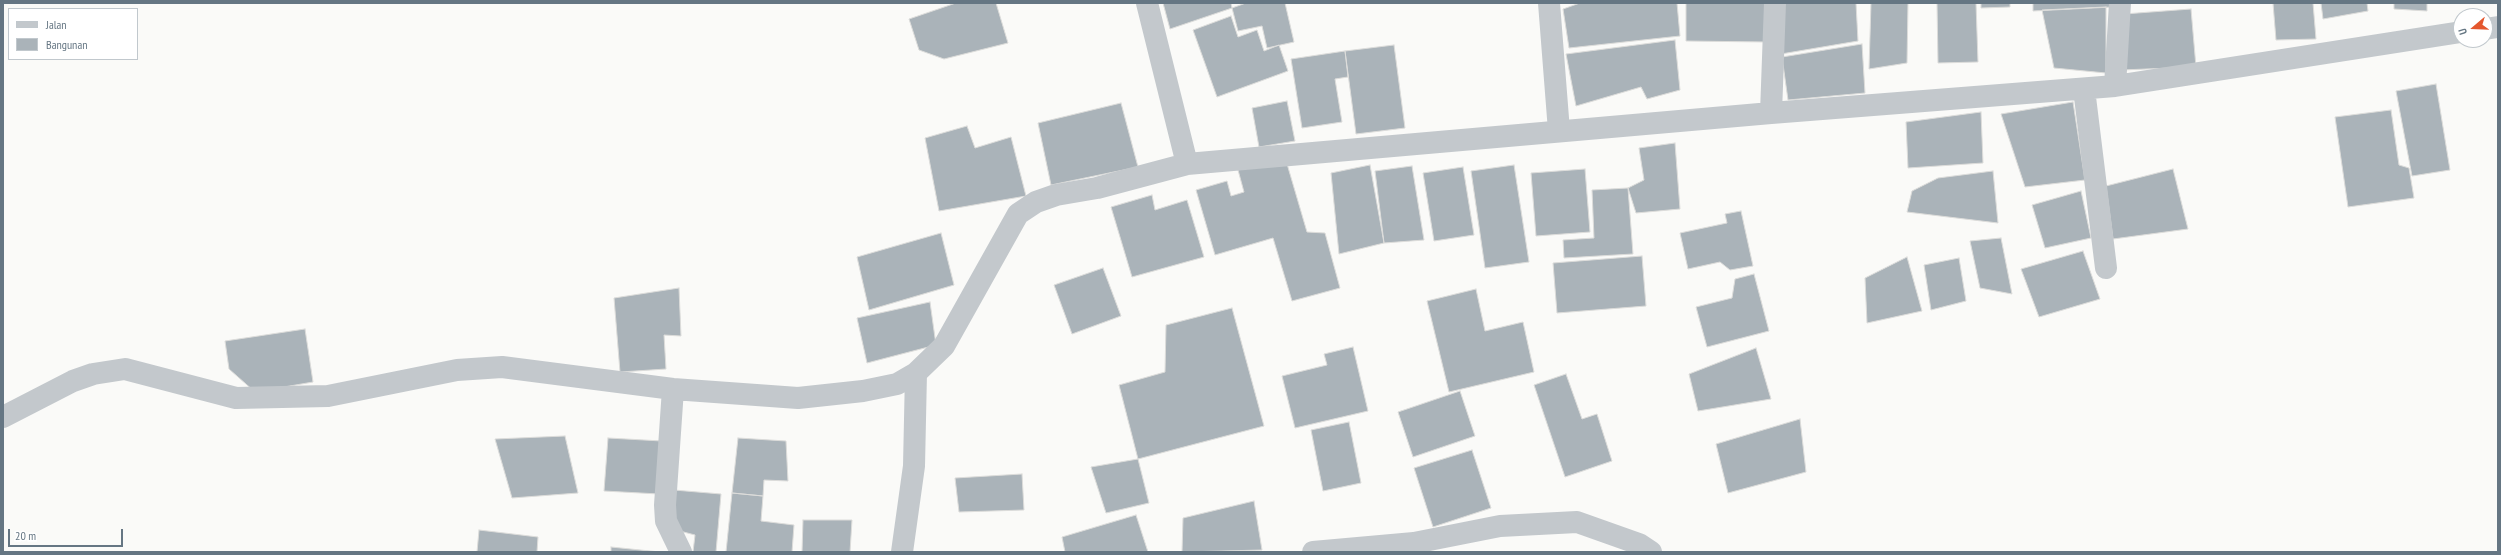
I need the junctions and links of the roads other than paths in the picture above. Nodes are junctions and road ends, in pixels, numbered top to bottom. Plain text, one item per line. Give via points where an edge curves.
1 (1147, 3) edge
2 (1550, 3) edge
3 (1775, 3) edge
4 (2120, 3) edge
5 (2453, 33) edge
6 (2115, 86) junction
7 (2084, 89) junction
8 (1771, 113) junction
9 (1559, 131) junction
10 (1187, 164) junction
11 (2106, 268) dead end
12 (916, 373) junction
13 (673, 389) junction
14 (3, 417) edge
15 (681, 552) edge
16 (902, 552) edge
17 (1312, 552) edge
18 (1652, 552) edge

1 - 10 street
2 - 9 street
3 - 8 street
4 - 6 street
5 - 6 street
6 - 7 street
7 - 8 street
7 - 11 street
8 - 9 street
9 - 10 street
10 - 12 street via 1097,188 1056,195 1036,202 1018,214 944,346
12 - 13 street via 897,384 798,398
12 - 16 street via 914,466
13 - 14 street via 502,367 457,370 328,396 236,398 125,369 93,374 73,381
13 - 15 street via 665,505 666,521
17 - 18 street via 1414,543 1500,526 1577,522 1639,544

